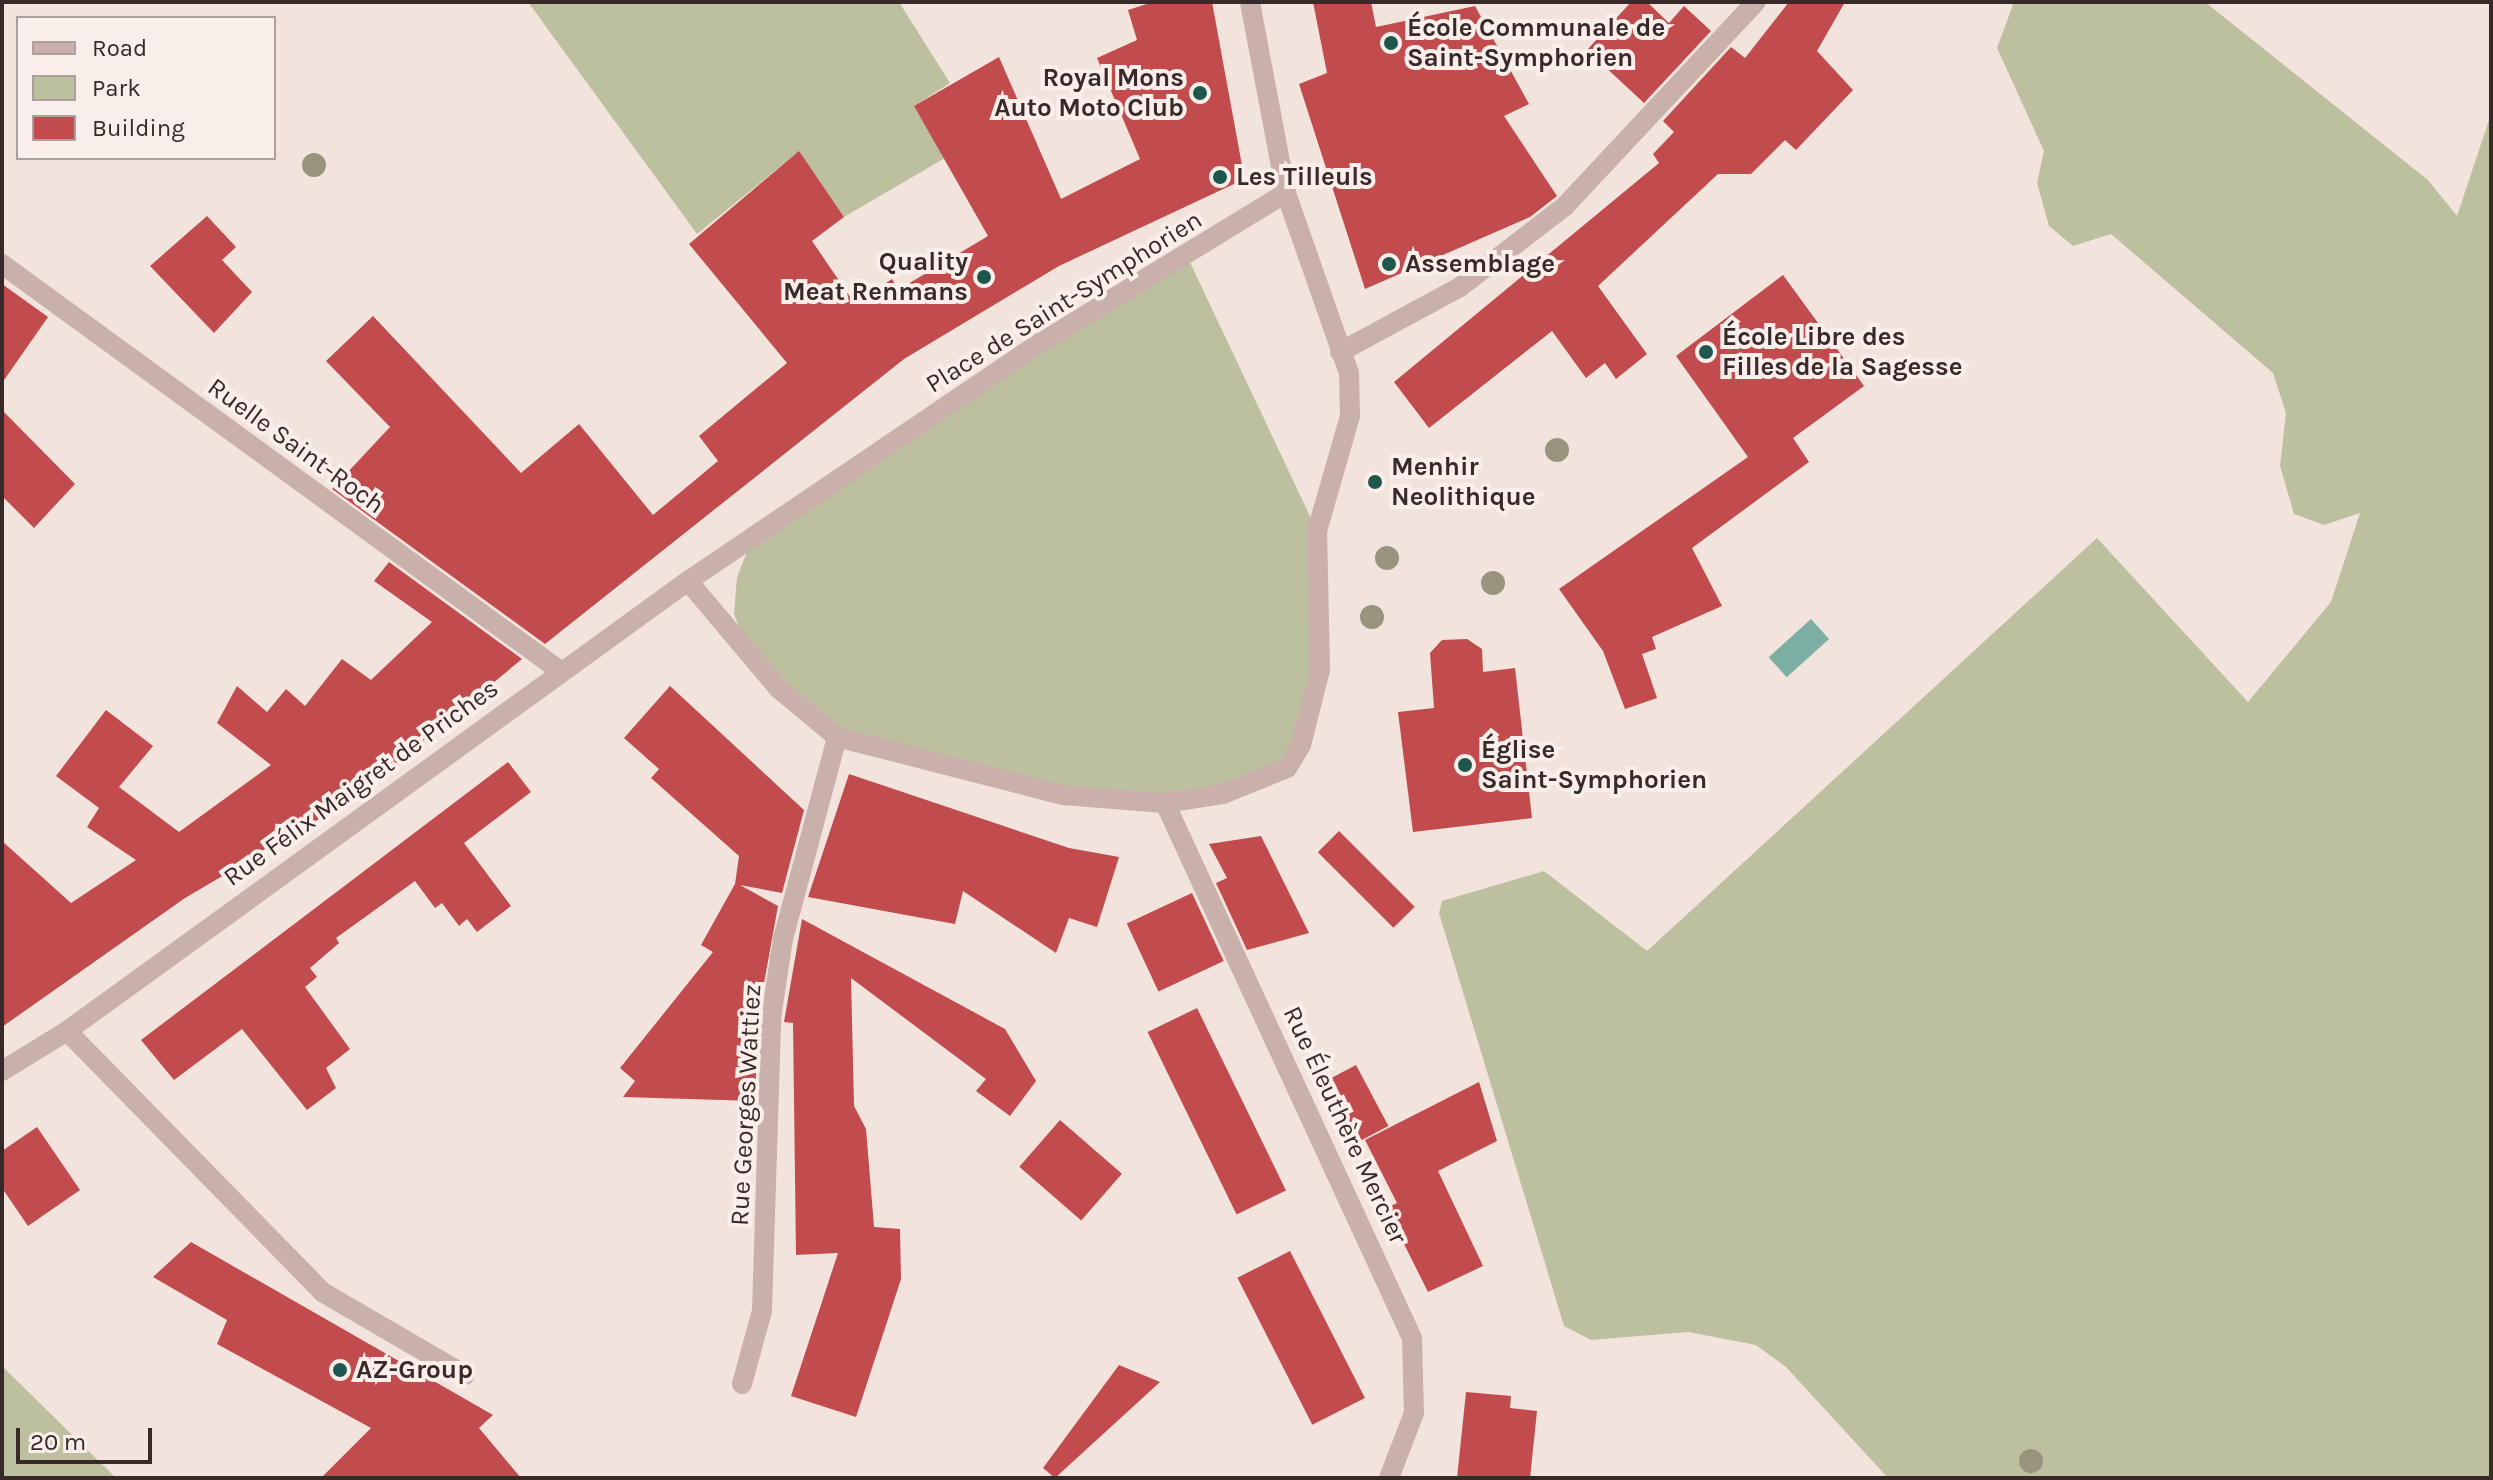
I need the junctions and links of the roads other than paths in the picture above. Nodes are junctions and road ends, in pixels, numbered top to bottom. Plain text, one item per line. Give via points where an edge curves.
1 (1250, 2) edge
2 (1756, 2) edge
3 (1286, 193) junction
4 (2, 264) edge
5 (1340, 352) junction
6 (688, 581) junction
7 (559, 670) junction
8 (837, 737) junction
9 (1165, 803) junction
10 (67, 1031) junction
11 (2, 1071) edge
12 (465, 1375) dead end
13 (742, 1384) dead end
14 (1389, 1478) edge

1 - 3 street
2 - 5 street via 1565,206 1460,287
3 - 5 street
3 - 6 street, Place de Saint-Symphorien via 1040,343
4 - 7 street, Ruelle Saint-Roch
5 - 9 street via 1349,373 1350,416 1318,525 1320,670 1301,745 1287,768 1258,783
6 - 7 street, Rue Félix Maigret de Priches
6 - 8 street via 778,688
7 - 10 street, Rue Félix Maigret de Priches
8 - 9 street via 1063,795
8 - 13 street, Rue Georges Wattiez via 783,939 771,1018 762,1311
9 - 14 street, Rue Éleuthère Mercier via 1412,1338 1414,1413
10 - 11 street, Rue Félix Maigret de Priches
10 - 12 street via 324,1293

